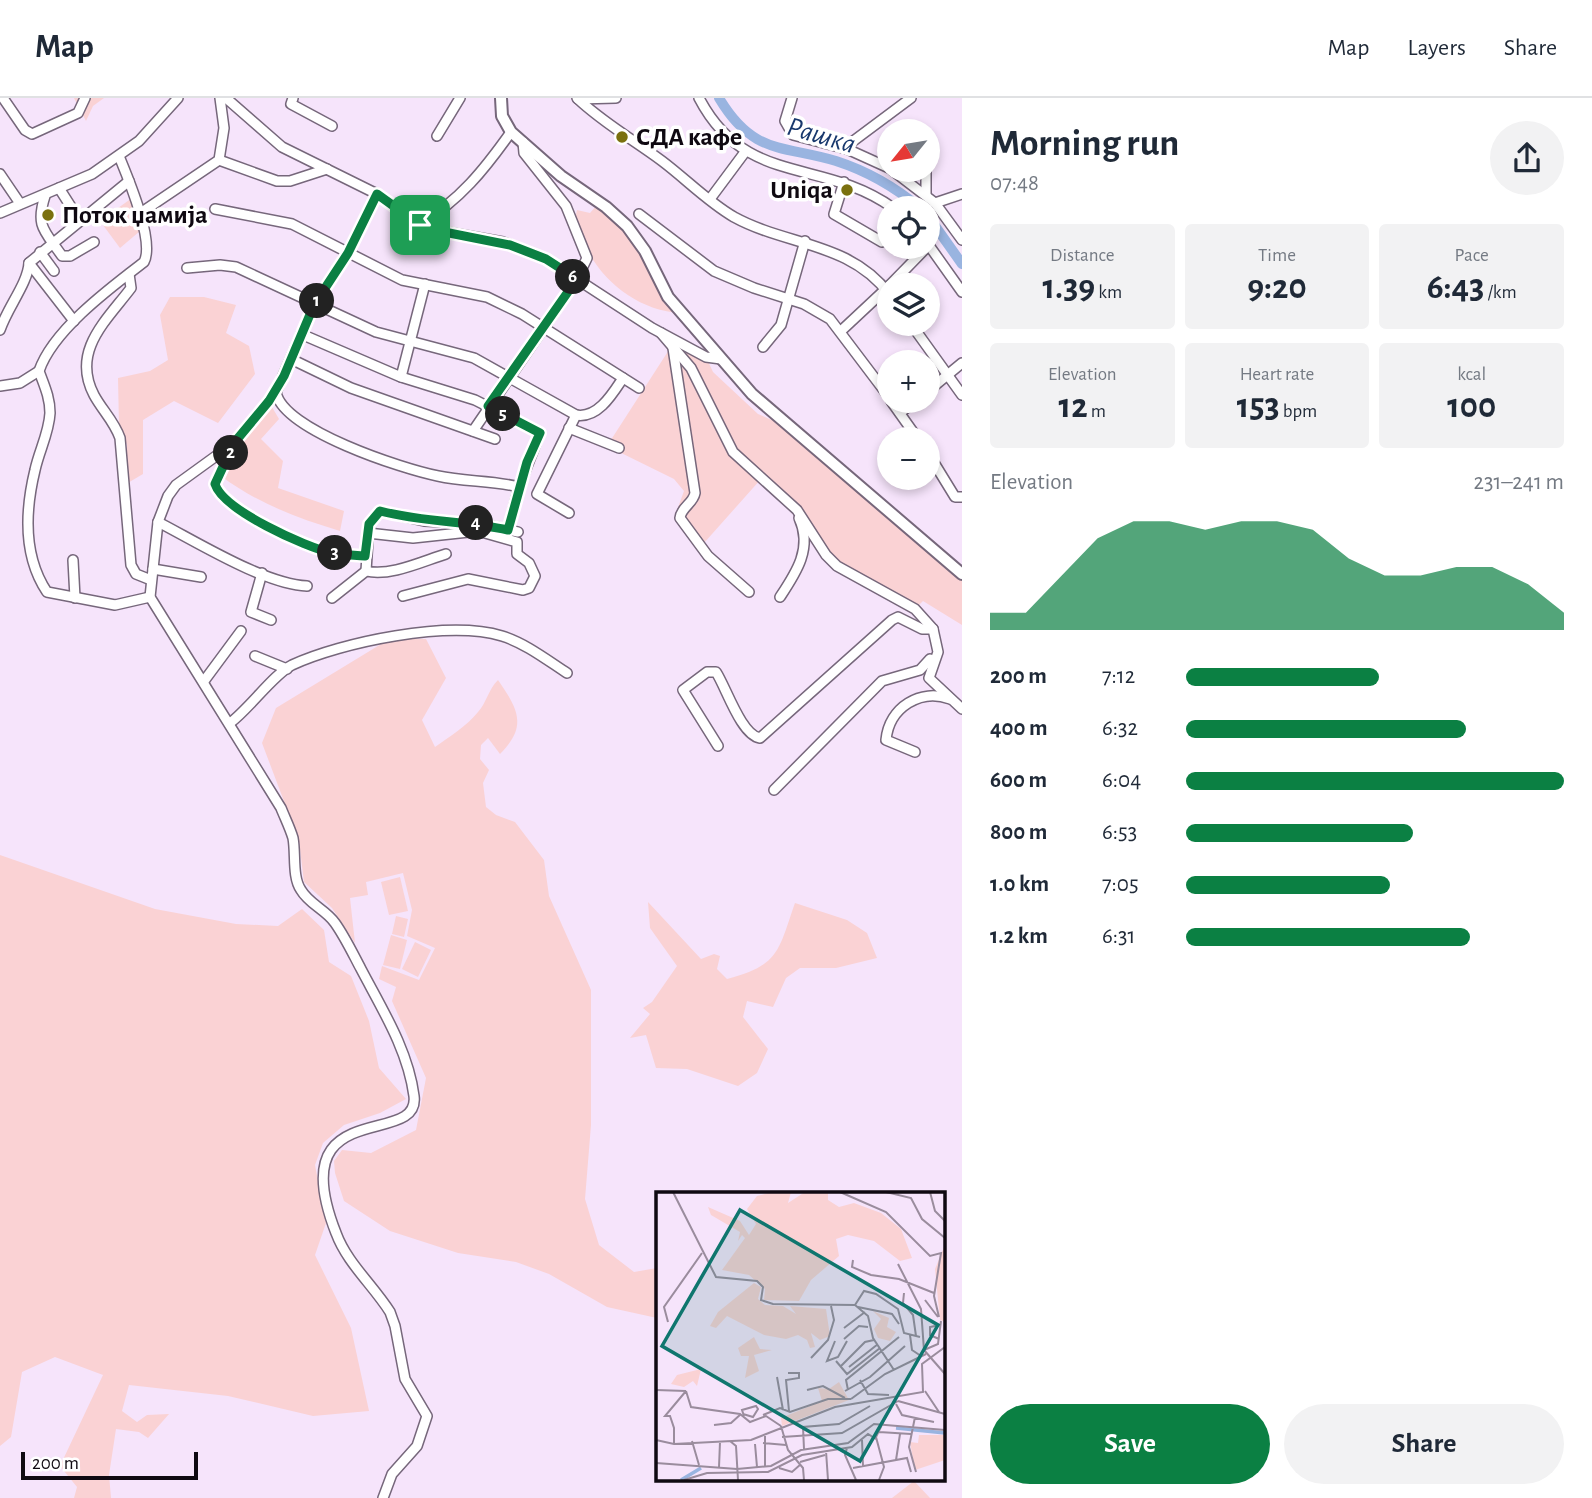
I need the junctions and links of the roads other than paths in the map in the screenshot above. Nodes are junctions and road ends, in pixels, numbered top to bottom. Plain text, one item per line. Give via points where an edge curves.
1 (3, 98) edge
2 (85, 98) edge
3 (178, 98) edge
4 (220, 98) edge
5 (226, 98) edge
6 (293, 98) edge
7 (460, 98) edge
8 (501, 98) edge
9 (616, 98) edge
10 (699, 98) edge
11 (792, 98) edge
12 (911, 98) edge
13 (577, 99) edge
14 (332, 126) dead end
15 (510, 132) junction
16 (437, 136) dead end
17 (523, 142) junction
18 (847, 149) junction
19 (745, 152) junction
20 (119, 156) junction
21 (219, 160) junction
22 (877, 163) edge
23 (327, 169) junction
24 (0, 174) edge
25 (129, 181) junction
26 (844, 182) junction
27 (909, 182) edge
28 (926, 182) edge
29 (59, 188) junction
30 (377, 194) junction
31 (926, 194) joint
32 (962, 194) edge
33 (45, 196) junction
34 (710, 199) junction
35 (877, 200) edge
36 (940, 201) edge
37 (19, 202) junction
38 (215, 209) dead end
39 (940, 210) edge
40 (0, 213) edge
41 (139, 214) junction
42 (639, 214) dead end
43 (80, 221) junction
44 (420, 225) junction
45 (877, 240) edge
46 (962, 240) edge
47 (805, 241) junction
48 (53, 242) junction
49 (94, 242) dead end
50 (40, 252) junction
51 (348, 253) junction
52 (916, 259) edge
53 (938, 259) edge
54 (29, 263) junction
55 (187, 268) dead end
56 (54, 271) dead end
57 (903, 273) edge
58 (129, 274) junction
59 (577, 279) junction
60 (877, 280) edge
61 (425, 284) junction
62 (962, 292) edge
63 (790, 299) junction
64 (877, 299) edge
65 (314, 305) junction
66 (74, 321) junction
67 (543, 327) junction
68 (0, 330) edge
69 (842, 331) junction
70 (660, 332) junction
71 (301, 334) junction
72 (920, 336) edge
73 (411, 343) junction
74 (763, 347) dead end
75 (673, 348) junction
76 (291, 359) junction
77 (721, 359) junction
78 (962, 363) edge
79 (39, 371) junction
80 (948, 375) junction
81 (401, 377) junction
82 (508, 377) junction
83 (623, 378) junction
84 (877, 381) edge
85 (940, 381) edge
86 (0, 386) edge
87 (639, 388) dead end
88 (276, 392) junction
89 (962, 395) edge
90 (488, 406) junction
91 (576, 415) junction
92 (569, 428) junction
93 (473, 431) junction
94 (495, 439) dead end
95 (234, 443) junction
96 (619, 449) dead end
97 (940, 472) edge
98 (519, 487) junction
99 (962, 497) edge
100 (797, 510) junction
101 (569, 513) dead end
102 (158, 522) junction
103 (368, 533) junction
104 (446, 554) dead end
105 (365, 556) junction
106 (73, 560) dead end
107 (153, 569) junction
108 (366, 571) junction
109 (262, 573) junction
110 (962, 574) edge
111 (201, 577) dead end
112 (151, 580) junction
113 (307, 586) dead end
114 (749, 592) dead end
115 (403, 596) dead end
116 (150, 597) junction
117 (780, 597) dead end
118 (75, 598) junction
119 (332, 598) dead end
120 (271, 620) dead end
121 (933, 629) junction
122 (241, 631) dead end
123 (937, 646) junction
124 (256, 656) dead end
125 (287, 669) junction
126 (567, 673) dead end
127 (204, 681) junction
128 (955, 701) junction
129 (962, 709) edge
130 (230, 723) junction
131 (718, 746) dead end
132 (915, 752) dead end
133 (774, 790) dead end
134 (383, 1498) edge

1 - 2 street via 32,134 78,113
3 - 20 street
4 - 21 street via 224,128
5 - 23 street via 282,147
6 - 14 street via 291,104
7 - 16 street
8 - 15 main road via 502,116
9 - 13 street
10 - 19 street via 722,133
11 - 18 street via 785,121 795,136
12 - 18 street
13 - 34 street
15 - 17 main road
15 - 44 street via 467,189
17 - 59 street via 524,153 568,210 587,258
17 - 77 main road via 627,226 668,297
18 - 22 street
19 - 26 street via 772,164
19 - 34 street
20 - 25 street
20 - 29 street
21 - 23 street via 277,181
21 - 41 street
23 - 30 street
24 - 37 street
25 - 41 street
25 - 43 street
26 - 35 street
26 - 45 street via 834,214
27 - 31 street
28 - 31 street
29 - 33 street
29 - 43 street
30 - 44 street
30 - 51 street
32 - 36 street
33 - 37 street
33 - 48 street via 39,220
34 - 47 street via 733,216
37 - 40 street
38 - 51 street via 292,225
39 - 46 street
41 - 58 street via 147,255
42 - 63 street via 714,271
43 - 48 street
44 - 59 street via 510,245 546,259
47 - 60 street via 859,264
47 - 63 street
48 - 49 street via 62,256 70,256
48 - 50 street
50 - 54 street
50 - 56 street
51 - 61 street via 402,280
51 - 65 street
52 - 57 street
53 - 62 street
54 - 66 street
54 - 68 street via 26,279 9,304
55 - 65 street via 236,267
58 - 66 street
58 - 112 street via 131,288 87,350 87,373 95,397 120,438 131,565 136,574
59 - 67 street
59 - 70 street
61 - 67 street via 487,297
61 - 73 street
63 - 69 street via 819,311
63 - 74 street via 779,329
64 - 69 street
65 - 71 street
65 - 73 street
66 - 79 street via 43,359
67 - 82 street
67 - 83 street
69 - 84 street
70 - 75 street
70 - 77 street via 706,357
71 - 76 street
71 - 81 street
72 - 80 street
73 - 81 street
73 - 82 street via 474,358
75 - 100 street via 691,368 733,452
75 - 114 street via 695,493 680,518 708,556
76 - 88 street
76 - 93 street via 351,388
77 - 110 main road via 788,428
78 - 80 street
79 - 86 street via 20,383
79 - 118 street via 49,395 50,413 26,520 29,543 47,592
80 - 85 street
80 - 89 street
81 - 90 street
82 - 90 street
82 - 91 street
83 - 87 street
83 - 91 street via 608,401 588,415
88 - 95 street
88 - 98 street via 280,406 316,432 439,477
90 - 93 street
90 - 98 street via 540,433
91 - 92 street
92 - 96 street
92 - 101 street via 537,494
93 - 94 street
95 - 102 street via 176,485
95 - 105 street via 215,484 218,492 248,515 290,537 331,552
97 - 99 street via 956,497
98 - 103 street via 513,531 380,511 371,518
100 - 117 street via 804,534 801,562
100 - 121 street via 837,566 915,608
102 - 107 street
102 - 109 street
103 - 105 street
103 - 115 street via 413,538 478,531 517,542 517,554 529,563 535,576 523,590 468,579
104 - 108 street via 375,573
105 - 108 street
106 - 118 street
107 - 111 street
107 - 112 street
108 - 119 street
109 - 113 street
109 - 120 street via 251,612
112 - 116 street
116 - 118 street via 115,605
116 - 127 street
121 - 123 street
121 - 131 street via 922,629 898,617 760,738 752,735 716,672 707,672 683,690
122 - 127 street
123 - 128 street via 929,678
123 - 133 street via 922,669 882,681
124 - 125 street
125 - 126 street via 366,642 418,632 478,632 503,636
125 - 130 street
127 - 130 street
128 - 129 street
128 - 132 street via 934,694 915,698 900,709 886,740
130 - 134 street via 271,789 292,835 300,890 337,925 396,1034 415,1097 408,1116 345,1136 326,1158 325,1195 336,1234 390,1312 405,1378 426,1412 417,1446 393,1474

